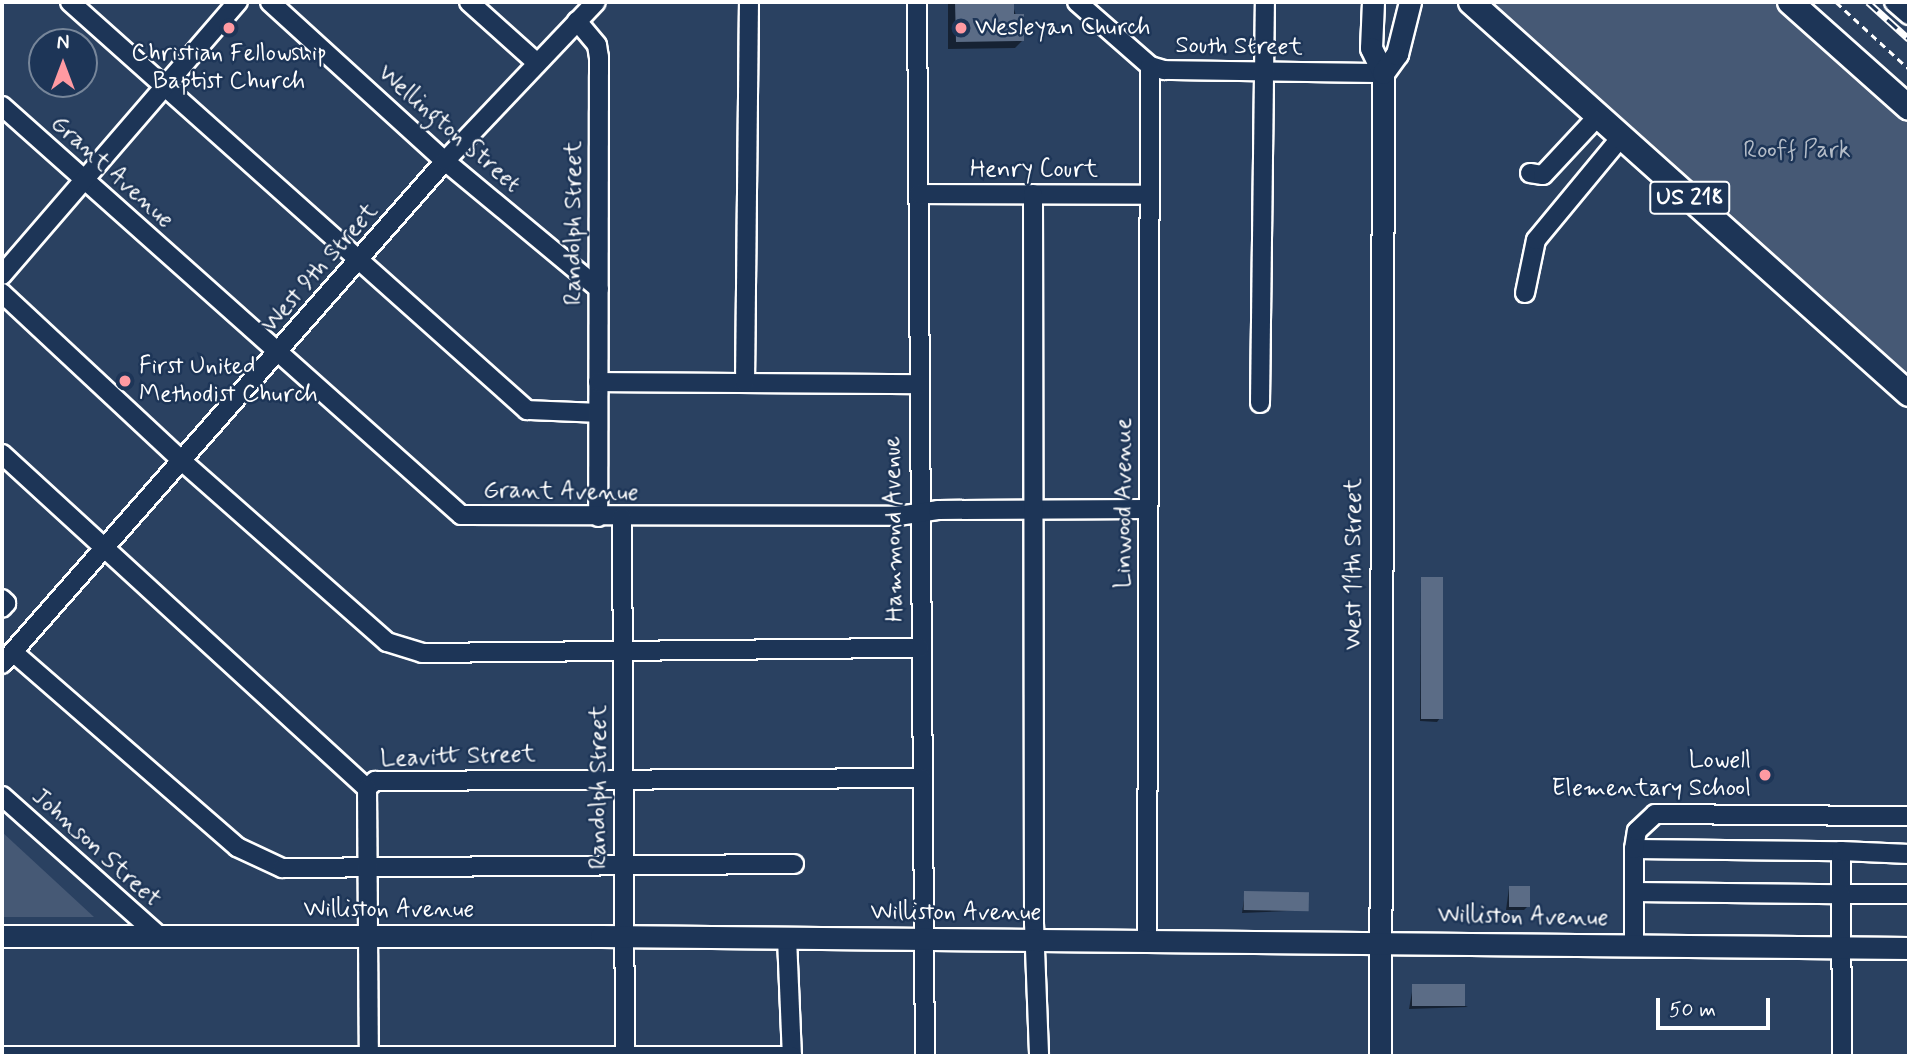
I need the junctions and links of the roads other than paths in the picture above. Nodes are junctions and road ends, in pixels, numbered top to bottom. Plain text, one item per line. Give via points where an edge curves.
1 (70, 2) edge
2 (238, 2) edge
3 (270, 2) edge
4 (469, 2) edge
5 (596, 2) edge
6 (749, 2) edge
7 (917, 2) edge
8 (1077, 2) edge
9 (1265, 2) edge
10 (1373, 2) edge
11 (1410, 2) edge
12 (1471, 2) edge
13 (1790, 2) edge
14 (1894, 2) edge
15 (1909, 15) edge
16 (577, 21) junction
17 (537, 63) junction
18 (1150, 66) junction
19 (1264, 73) junction
20 (1383, 73) junction
21 (165, 88) junction
22 (2, 106) edge
23 (1909, 108) edge
24 (1598, 116) junction
25 (1622, 136) junction
26 (445, 161) junction
27 (1530, 173) dead end
28 (86, 181) junction
29 (918, 194) junction
30 (1033, 194) junction
31 (1149, 195) junction
32 (360, 259) junction
33 (2, 275) edge
34 (598, 289) junction
35 (2, 293) edge
36 (1525, 293) dead end
37 (279, 353) junction
38 (598, 382) junction
39 (745, 383) junction
40 (918, 384) junction
41 (1909, 394) edge
42 (1260, 403) dead end
43 (598, 413) junction
44 (2, 454) edge
45 (183, 462) junction
46 (1148, 509) junction
47 (1035, 510) junction
48 (918, 513) junction
49 (598, 517) junction
50 (622, 517) junction
51 (107, 548) junction
52 (2, 599) edge
53 (2, 608) edge
54 (920, 649) junction
55 (623, 653) junction
56 (5, 659) edge
57 (624, 777) junction
58 (922, 778) junction
59 (368, 788) junction
60 (2, 796) edge
61 (1909, 816) edge
62 (1634, 849) junction
63 (1841, 851) junction
64 (1909, 854) edge
65 (794, 864) dead end
66 (624, 865) junction
67 (367, 866) junction
68 (1634, 892) junction
69 (1841, 894) junction
70 (1909, 894) edge
71 (158, 935) junction
72 (2, 936) edge
73 (368, 936) junction
74 (625, 936) junction
75 (787, 938) junction
76 (924, 940) junction
77 (1034, 940) junction
78 (1147, 940) junction
79 (1378, 942) junction
80 (1634, 945) junction
81 (1841, 947) junction
82 (1909, 948) edge
83 (369, 1055) edge
84 (625, 1055) edge
85 (2, 1056) edge
86 (792, 1056) edge
87 (925, 1056) edge
88 (1039, 1056) edge
89 (1380, 1056) edge
90 (1842, 1056) edge

1 - 21 street
2 - 21 street
3 - 26 street, Wellington Street
4 - 17 street
5 - 16 street, West 9th Street
6 - 39 street
7 - 29 street, Hammond Avenue
8 - 18 street, South Street
9 - 19 street
10 - 20 main road, West 11th Street via 1371,48
11 - 20 main road, West 11th Street via 1397,54
12 - 24 highway, US 218
13 - 23 highway
14 - 15 street
16 - 17 street, West 9th Street
16 - 34 street, Randolph Street via 597,45 599,57
17 - 26 street, West 9th Street
18 - 19 street, South Street via 1181,74
18 - 31 street, Linwood Avenue
19 - 20 street, South Street
19 - 42 street
20 - 79 main road, West 11th Street
21 - 28 street
21 - 32 street
22 - 28 street, Grant Avenue
24 - 25 highway, US 218
24 - 27 street via 1543,175
25 - 36 street via 1536,240
25 - 41 highway, US 218
26 - 32 street, West 9th Street
26 - 34 street, Wellington Street
28 - 33 street
28 - 37 street, Grant Avenue
29 - 30 street, Henry Court
29 - 40 street, Hammond Avenue
30 - 31 street, Henry Court
30 - 47 street
31 - 46 street, Linwood Avenue
32 - 37 street, West 9th Street
32 - 43 street via 527,410
34 - 38 street, Randolph Street
35 - 45 street
37 - 45 street, West 9th Street
37 - 49 street, Grant Avenue via 461,515
38 - 39 street
38 - 43 street, Randolph Street
39 - 40 street
40 - 48 street, Hammond Avenue
43 - 49 street, Randolph Street
44 - 51 street, Leavitt Street
45 - 51 street, West 9th Street
45 - 55 street via 387,642 422,653
46 - 47 street, Grant Avenue
46 - 78 street, Linwood Avenue
47 - 48 street, Grant Avenue
47 - 77 street
48 - 50 street, Grant Avenue
48 - 54 street, Hammond Avenue
49 - 50 street, Grant Avenue
50 - 55 street, Randolph Street
51 - 56 street, West 9th Street
51 - 59 street, Leavitt Street
52 - 53 street via 6,603
54 - 55 street
54 - 58 street, Hammond Avenue
55 - 57 street, Randolph Street
56 - 67 street via 237,847 282,868
57 - 58 street, Leavitt Street
57 - 59 street, Leavitt Street via 375,781
57 - 66 street, Randolph Street
58 - 76 street, Hammond Avenue
59 - 67 street
60 - 71 street, Johnson Street
61 - 62 street via 1655,814 1637,831
62 - 63 street
62 - 68 street
63 - 64 street
63 - 69 street
65 - 66 street
66 - 67 street
66 - 74 street, Randolph Street
67 - 73 street
68 - 69 street
68 - 80 street
69 - 70 street
69 - 81 street
71 - 72 main road, Williston Avenue
71 - 73 main road, Williston Avenue
73 - 74 main road, Williston Avenue
73 - 83 street
74 - 75 main road, Williston Avenue
74 - 84 street, Randolph Street
75 - 76 main road, Williston Avenue
75 - 86 street
76 - 77 main road, Williston Avenue
76 - 87 street, Hammond Avenue
77 - 78 main road, Williston Avenue
77 - 88 street
78 - 79 main road, Williston Avenue
79 - 80 main road, Williston Avenue
79 - 89 main road, West 11th Street
80 - 81 main road, Williston Avenue
81 - 82 main road, Williston Avenue
81 - 90 street
83 - 84 street
83 - 85 street
84 - 86 street

